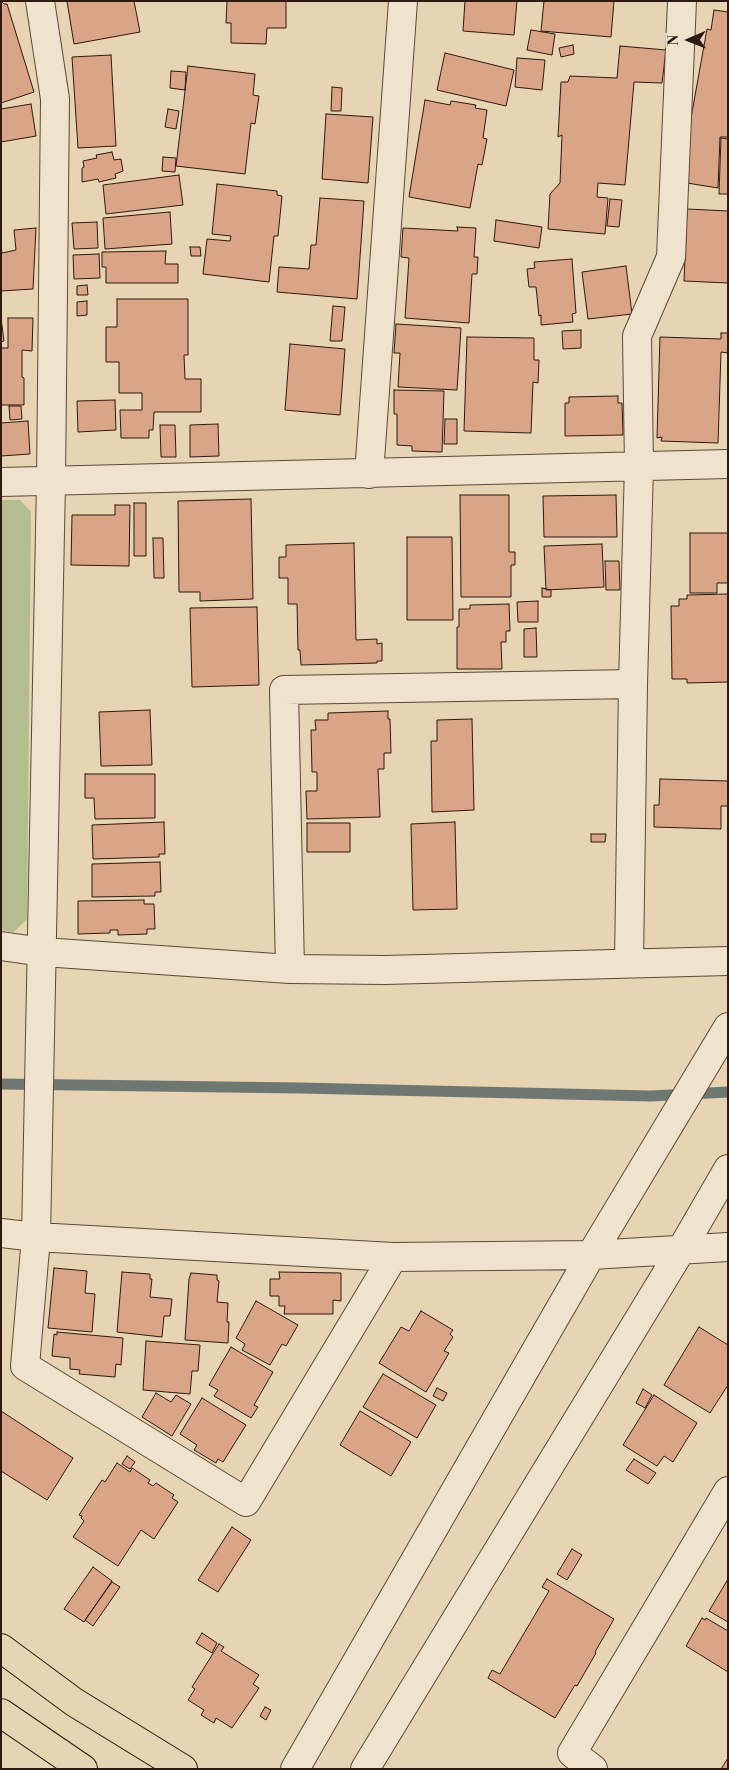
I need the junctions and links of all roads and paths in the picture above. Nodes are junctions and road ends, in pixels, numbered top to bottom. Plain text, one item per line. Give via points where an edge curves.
1 (40, 1) edge
2 (403, 1) edge
3 (682, 1) edge
4 (728, 464) edge
5 (639, 466) junction
6 (369, 474) junction
7 (51, 481) junction
8 (1, 482) edge
9 (633, 684) junction
10 (1, 946) edge
11 (43, 952) junction
12 (728, 961) edge
13 (630, 963) junction
14 (290, 969) junction
15 (728, 1026) edge
16 (728, 1169) edge
17 (1, 1232) edge
18 (36, 1237) junction
19 (728, 1247) edge
20 (681, 1250) junction
21 (591, 1256) junction
22 (393, 1257) junction
23 (728, 1490) edge
24 (1, 1648) edge
25 (1, 1712) edge
26 (83, 1769) edge
27 (183, 1769) edge
28 (295, 1769) edge
29 (365, 1769) edge
30 (593, 1769) edge

1 - 7 street via 55,99
2 - 6 street
3 - 5 street via 671,257 637,336
4 - 5 street
5 - 6 street
5 - 9 street
6 - 7 street
7 - 8 street
7 - 11 street
9 - 13 street
9 - 14 street via 284,690
10 - 11 street
11 - 14 street
11 - 18 street
12 - 13 street
13 - 14 street via 385,970
15 - 21 street
16 - 20 street
17 - 18 street
18 - 22 street
18 - 22 street via 25,1366 246,1502
19 - 20 street
20 - 21 street
20 - 29 street
21 - 22 street
21 - 28 street
23 - 30 street via 572,1753
24 - 27 highway via 74,1702
25 - 26 highway

